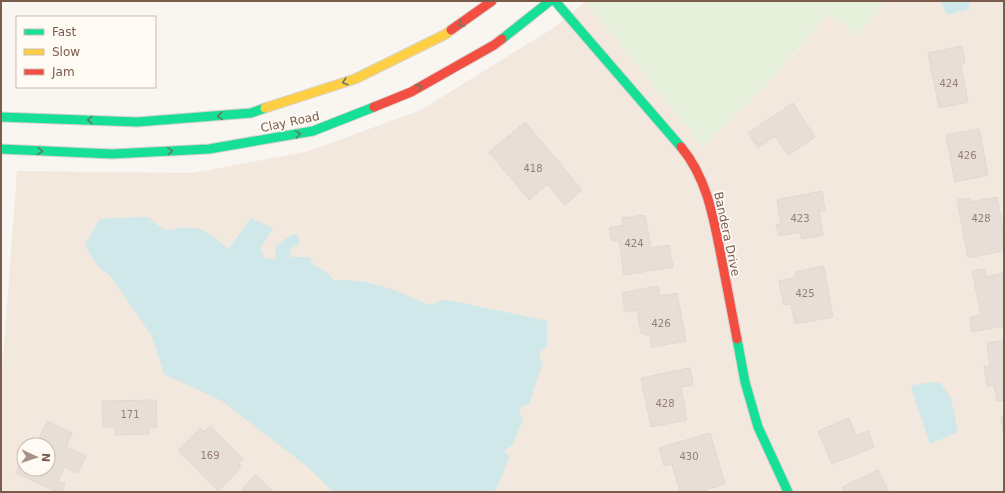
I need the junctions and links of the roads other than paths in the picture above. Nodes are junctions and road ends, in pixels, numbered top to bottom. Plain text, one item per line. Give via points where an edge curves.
1 (492, 1) edge
2 (550, 1) edge
3 (555, 1) edge
4 (1, 117) edge
5 (1, 150) edge
6 (788, 492) edge

1 -> 4 main road, Clay Road via 446,34 355,79 251,113 137,122
5 -> 2 main road, Clay Road via 112,154 209,149 314,131 411,92 494,45
3 - 6 main road, Bandera Drive via 685,152 699,174 712,209 745,382 758,427

